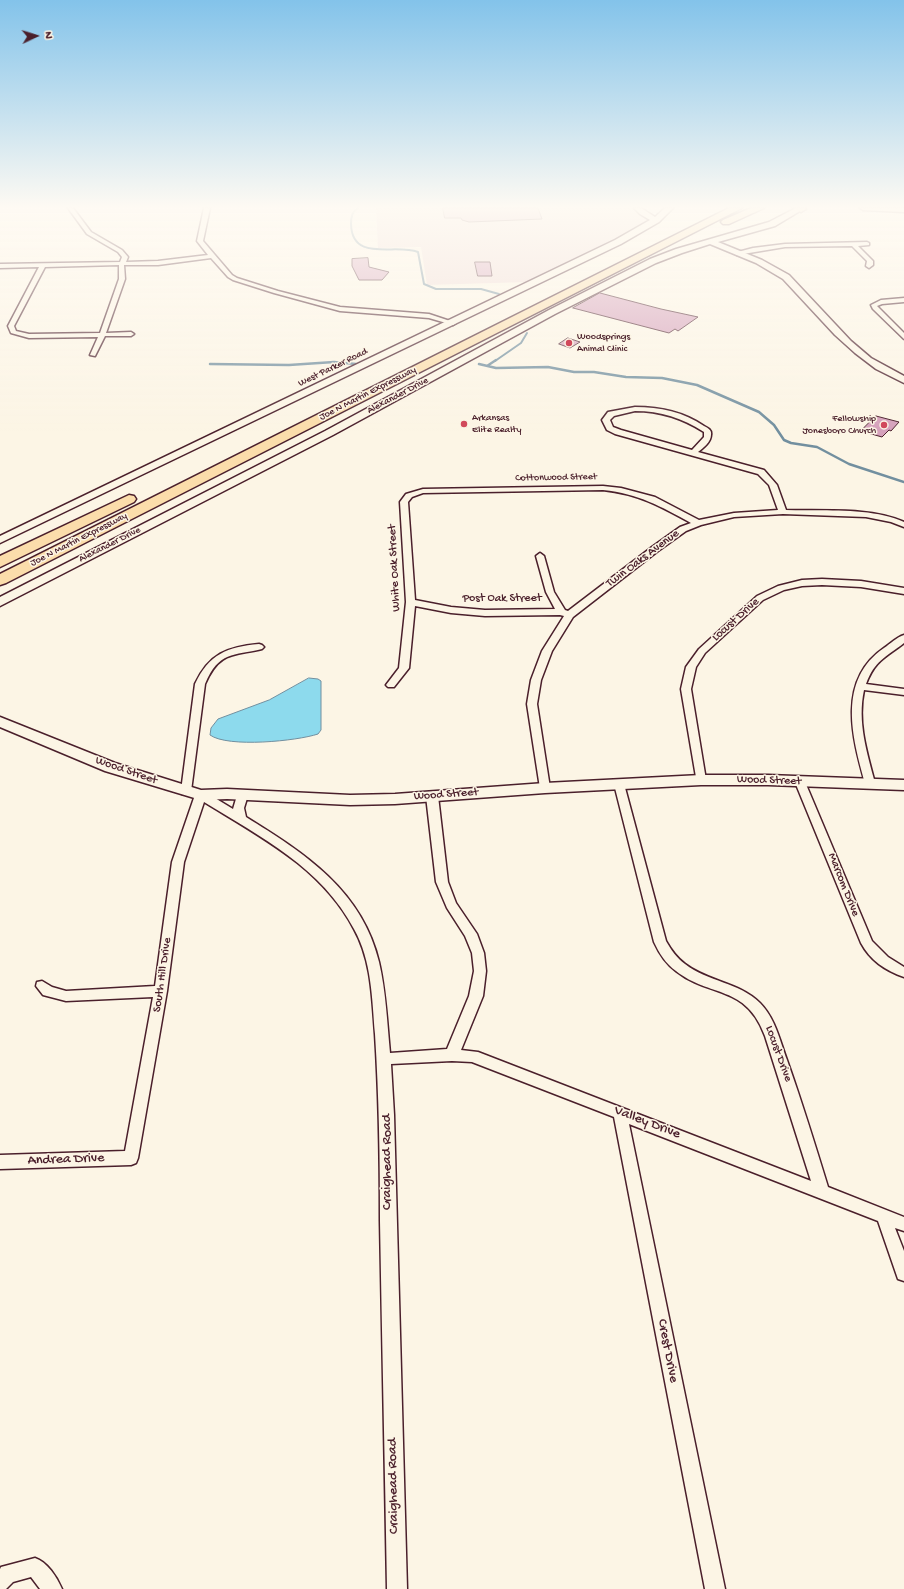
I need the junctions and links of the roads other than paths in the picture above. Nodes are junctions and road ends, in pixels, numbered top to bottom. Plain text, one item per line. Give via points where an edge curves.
1 (34, 282) edge
2 (121, 282) edge
3 (244, 282) edge
4 (537, 282) edge
5 (567, 282) edge
6 (588, 282) edge
7 (611, 282) edge
8 (790, 282) edge
9 (904, 300) edge
10 (454, 323) junction
11 (131, 334) dead end
12 (102, 335) junction
13 (904, 336) edge
14 (93, 355) dead end
15 (904, 380) edge
16 (255, 436) dead end
17 (694, 452) junction
18 (142, 492) dead end
19 (408, 495) joint
20 (783, 512) junction
21 (698, 523) junction
22 (904, 525) edge
23 (0, 540) edge
24 (540, 556) dead end
25 (0, 562) edge
26 (0, 580) edge
27 (904, 591) edge
28 (0, 602) edge
29 (412, 602) junction
30 (565, 614) junction
31 (904, 638) edge
32 (259, 646) dead end
33 (391, 685) dead end
34 (861, 687) junction
35 (904, 692) edge
36 (0, 722) edge
37 (701, 780) junction
38 (800, 782) junction
39 (870, 783) junction
40 (619, 784) junction
41 (904, 785) edge
42 (545, 788) junction
43 (186, 791) junction
44 (201, 795) junction
45 (242, 795) junction
46 (432, 796) junction
47 (242, 820) junction
48 (904, 972) edge
49 (42, 986) dead end
50 (161, 991) junction
51 (452, 1055) junction
52 (384, 1059) junction
53 (620, 1112) junction
54 (131, 1158) joint
55 (0, 1162) edge
56 (822, 1191) junction
57 (883, 1216) junction
58 (904, 1224) edge
59 (904, 1273) edge
60 (0, 1582) edge
61 (52, 1589) edge
62 (397, 1589) edge
63 (715, 1589) edge

1 - 12 street via 11,326 11,330 16,334
2 - 12 street
3 - 10 street via 340,309 429,316
4 - 10 street, West Parker Road
5 - 16 highway, Joe N Martin Expressway
6 - 26 highway, Joe N Martin Expressway
7 - 28 street, Alexander Drive via 427,381
8 - 15 street via 862,356
9 - 13 street via 874,305
10 - 23 street, West Parker Road
11 - 12 street
12 - 14 street
17 - 17 street via 618,432 610,428 606,420 611,414 628,410 653,410 676,414 709,434 708,440
17 - 20 street via 761,472 769,477
18 - 25 highway, Joe N Martin Expressway
19 - 21 street, Cottonwood Street via 423,491 603,488 652,499
19 - 29 street, White Oak Street via 404,502
20 - 21 street, Twin Oaks Avenue via 734,515
20 - 22 street, Twin Oaks Avenue via 866,515 893,520
21 - 30 street, Twin Oaks Avenue via 683,529
24 - 30 street via 550,592
27 - 37 street, Locust Drive via 861,584 822,582 780,588 760,598 702,651 691,667 686,689
29 - 30 street, Post Oak Street via 472,613
29 - 33 street, White Oak Street via 404,668
30 - 42 street, Twin Oaks Avenue via 539,670 533,694 533,714
31 - 34 street via 867,669
32 - 43 street via 239,649 222,656 210,664 203,674
34 - 35 street
34 - 39 street via 857,703 857,727
36 - 43 street, Wood Street via 110,767
37 - 38 street, Wood Street
37 - 40 street, Wood Street
38 - 39 street, Wood Street
38 - 48 street, Marcom Drive via 867,943 879,958
39 - 41 street, Wood Street
40 - 42 street, Wood Street
40 - 56 street, Locust Drive via 660,942 673,961 689,974 727,986 757,1007 766,1022 793,1095
42 - 46 street, Wood Street
43 - 44 street, Wood Street
44 - 45 street, Wood Street
44 - 47 street, Craighead Road
44 - 50 street, South Hill Drive via 178,862
45 - 46 street, Wood Street via 350,800
45 - 47 street via 238,804
46 - 51 street via 442,882 451,905 471,934 478,953 480,971 476,996
47 - 52 street, Craighead Road via 312,866 349,907 363,933 376,980
49 - 50 street via 48,991 66,996
50 - 54 street, South Hill Drive
51 - 52 street, Valley Drive
51 - 53 street, Valley Drive via 473,1056
52 - 62 street, Craighead Road via 388,1111 388,1218
53 - 56 street, Valley Drive
53 - 63 street, Crest Drive
54 - 55 street, Andrea Drive
56 - 57 street, Valley Drive
57 - 58 street, Valley Drive
57 - 59 street
60 - 61 street via 8,1574 35,1567

